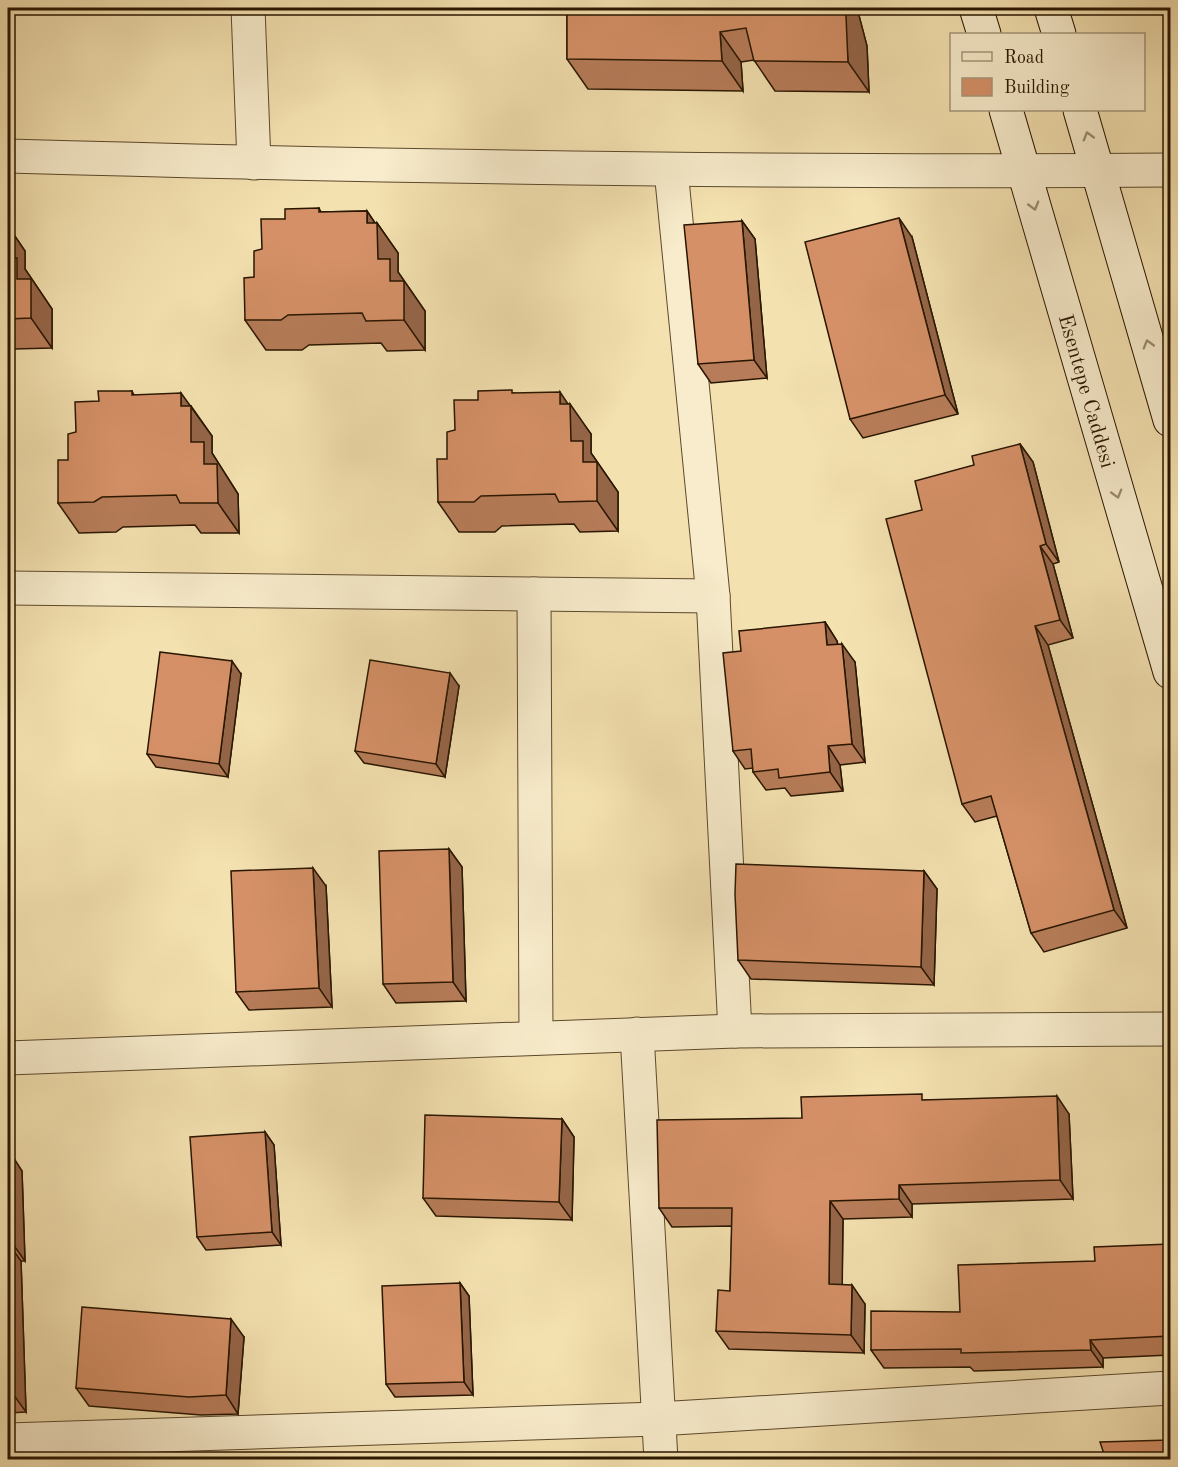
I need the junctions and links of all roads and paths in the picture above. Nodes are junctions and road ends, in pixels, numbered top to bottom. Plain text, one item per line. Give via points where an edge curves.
1 (248, 8) edge
2 (976, 8) edge
3 (1051, 8) edge
4 (984, 33) edge
5 (1059, 33) edge
6 (1006, 111) edge
7 (1080, 111) edge
8 (8, 156) edge
9 (254, 163) junction
10 (671, 170) junction
11 (1170, 170) edge
12 (1024, 171) junction
13 (1098, 171) junction
14 (1168, 400) edge
15 (8, 588) edge
16 (534, 594) junction
17 (713, 596) junction
18 (1170, 672) edge
19 (1170, 1029) edge
20 (735, 1031) junction
21 (637, 1034) junction
22 (536, 1038) junction
23 (8, 1058) edge
24 (1170, 1388) edge
25 (658, 1419) junction
26 (8, 1440) edge
27 (293, 1445) edge
28 (661, 1460) edge

1 - 9 street
2 - 4 street
3 - 5 street
6 - 12 street, Esentepe Caddesi
13 -> 7 street
8 - 9 street
9 - 10 street
10 - 12 street
10 - 17 street
11 - 13 street
12 - 13 street
12 -> 18 street, Esentepe Caddesi
14 -> 13 street
15 - 16 street
16 - 17 street
16 - 22 street
17 - 20 street
19 - 20 street
20 - 21 street
21 - 22 street
21 - 25 street
22 - 23 street
24 - 25 street
25 - 27 street
25 - 28 street
26 - 27 street

